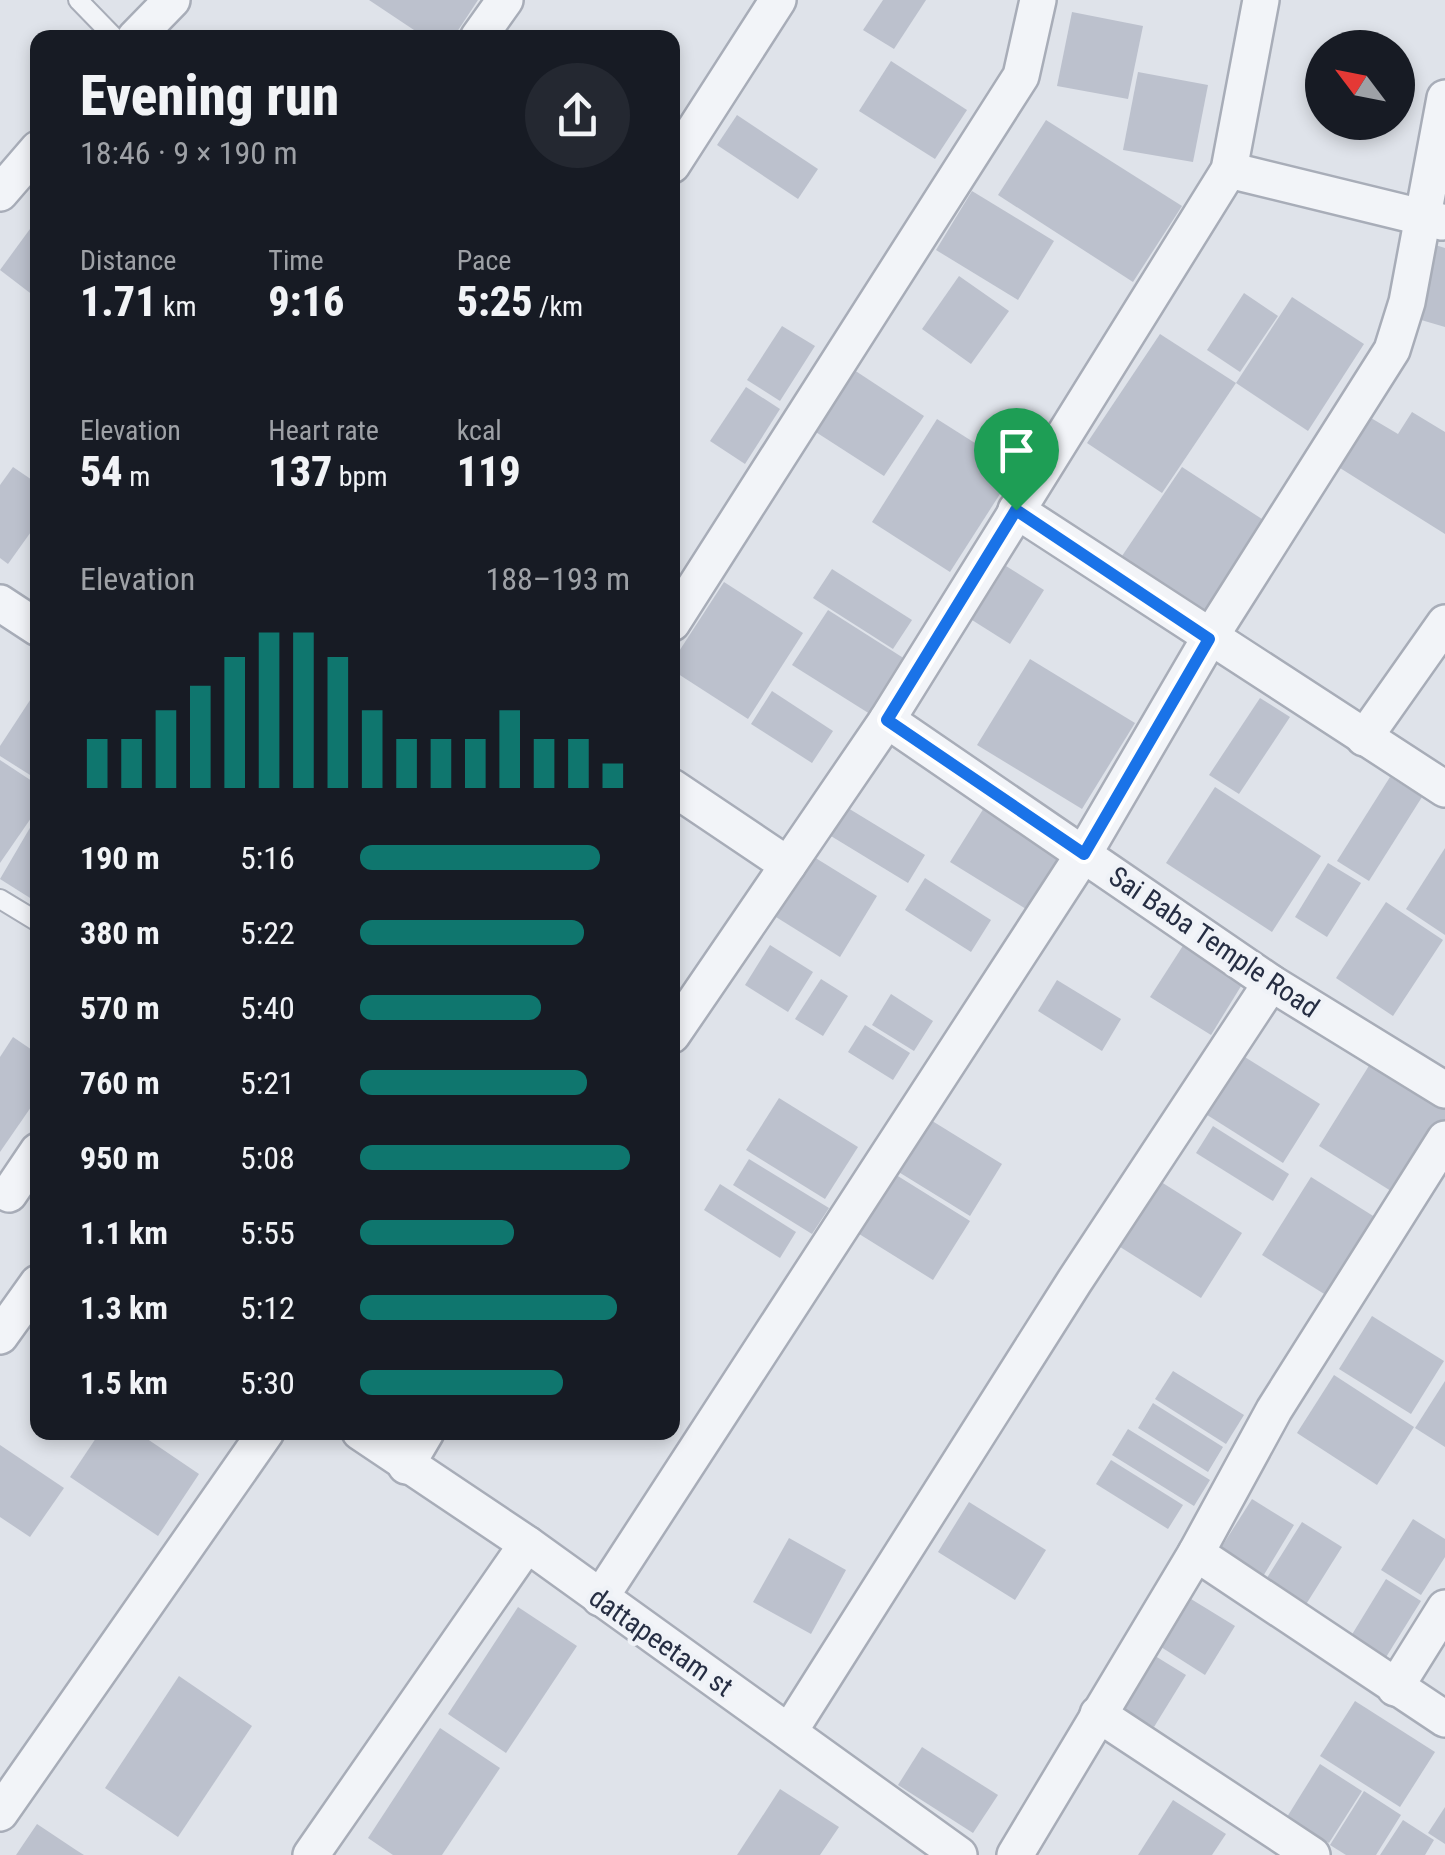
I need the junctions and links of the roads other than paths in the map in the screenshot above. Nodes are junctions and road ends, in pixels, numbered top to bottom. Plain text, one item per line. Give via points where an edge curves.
1 (78, 0) edge
2 (172, 0) edge
3 (505, 0) edge
4 (778, 0) edge
5 (1038, 0) edge
6 (1261, 0) edge
7 (107, 30) edge
8 (144, 30) edge
9 (484, 30) edge
10 (1445, 98) edge
11 (680, 153) edge
12 (30, 158) edge
13 (1229, 170) junction
14 (0, 192) edge
15 (1433, 220) edge
16 (1016, 510) junction
17 (0, 603) edge
18 (680, 610) edge
19 (30, 623) edge
20 (1445, 623) edge
21 (1209, 639) junction
22 (887, 720) junction
23 (1364, 738) junction
24 (1445, 790) edge
25 (680, 792) edge
26 (1084, 854) junction
27 (788, 865) junction
28 (0, 898) edge
29 (30, 917) edge
30 (1271, 983) junction
31 (680, 1024) edge
32 (1445, 1090) edge
33 (1445, 1139) edge
34 (30, 1168) edge
35 (16, 1198) edge
36 (30, 1293) edge
37 (0, 1336) edge
38 (260, 1440) edge
39 (371, 1440) edge
40 (421, 1440) edge
41 (406, 1466) junction
42 (527, 1544) junction
43 (1196, 1553) junction
44 (600, 1598) junction
45 (1445, 1608) edge
46 (1395, 1688) junction
47 (1098, 1714) junction
48 (1445, 1720) edge
49 (788, 1732) junction
50 (0, 1813) edge
51 (320, 1852) edge
52 (959, 1855) edge
53 (1015, 1855) edge
54 (1312, 1855) edge

1 - 7 lane
2 - 8 street
3 - 9 street
4 - 11 street
5 - 18 street via 1020,76
6 - 13 street
10 - 15 street
12 - 14 street
13 - 15 street
13 - 16 street
15 - 21 street via 1392,350
16 - 21 street
16 - 22 street
17 - 19 street
20 - 23 street
21 - 23 street
21 - 26 street
22 - 26 street, Sai Baba Temple Road
22 - 27 street
23 - 24 street
25 - 27 street
26 - 30 street, Sai Baba Temple Road
26 - 44 street
27 - 31 street
28 - 29 lane
30 - 32 street, Sai Baba Temple Road
30 - 49 street
33 - 43 street via 1274,1410
34 - 35 street
36 - 37 street
38 - 50 street
39 - 41 street, dattapeetam st
40 - 41 street
41 - 42 street, dattapeetam st
42 - 44 street, dattapeetam st
42 - 51 street
43 - 46 street
43 - 47 street
44 - 49 street, dattapeetam st
45 - 46 street
46 - 48 street
47 - 53 street
47 - 54 street
49 - 52 street, dattapeetam st

